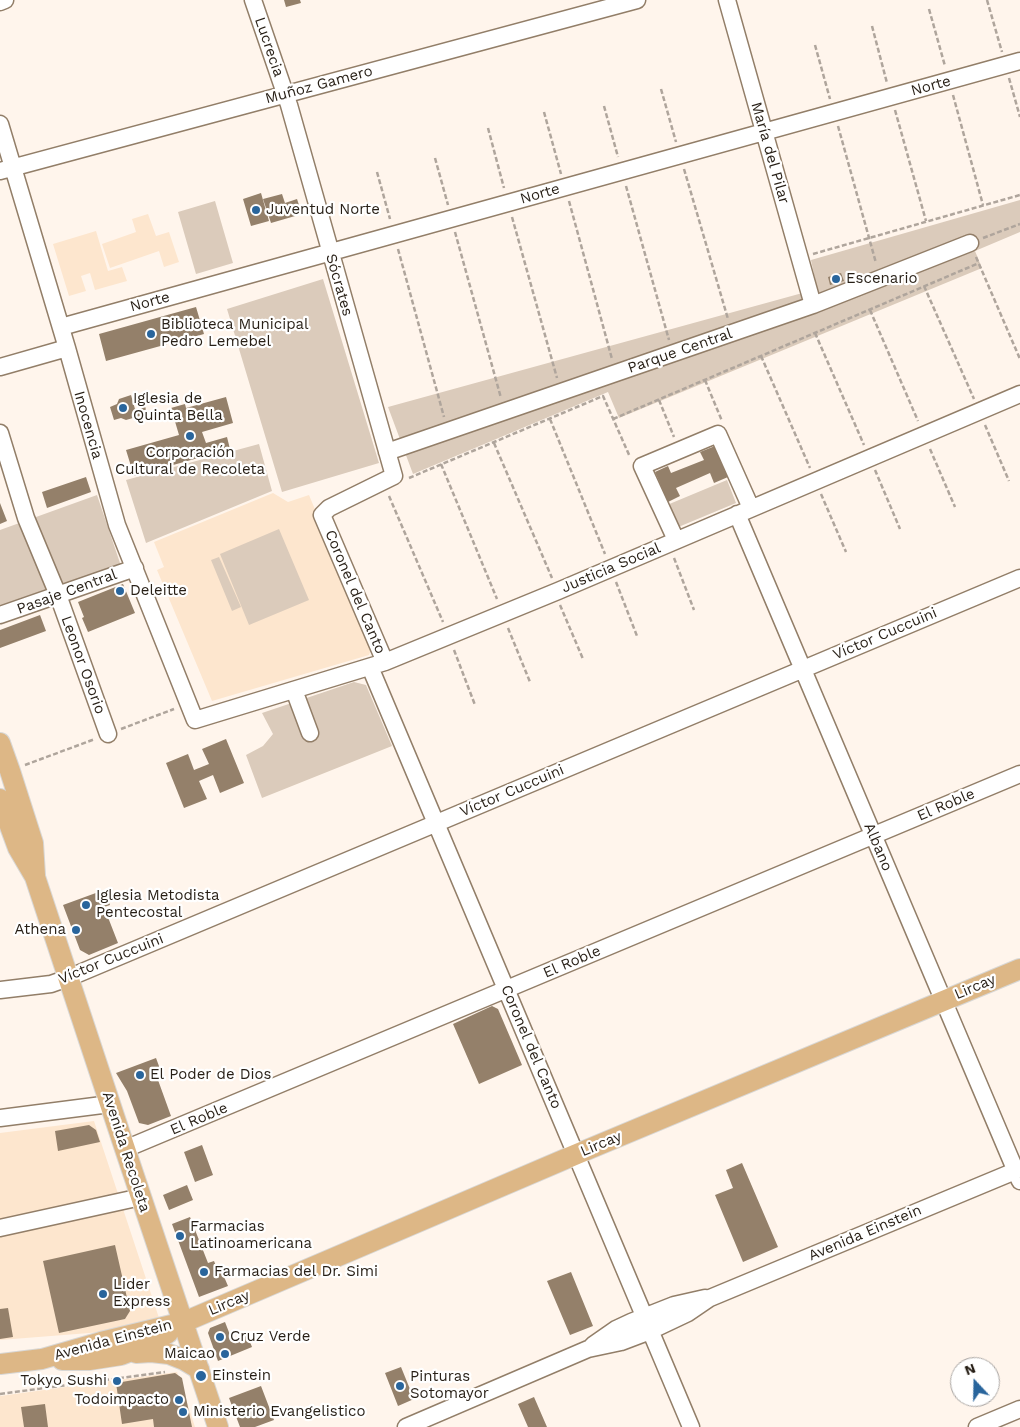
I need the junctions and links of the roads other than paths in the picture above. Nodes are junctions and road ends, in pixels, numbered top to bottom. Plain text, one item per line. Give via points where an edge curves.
1 (5, 0) edge
2 (253, 0) edge
3 (637, 0) edge
4 (727, 0) edge
5 (0, 2) edge
6 (1020, 62) edge
7 (286, 94) junction
8 (0, 124) edge
9 (764, 133) junction
10 (6, 169) edge
11 (970, 243) road end
12 (330, 252) junction
13 (813, 305) junction
14 (60, 327) junction
15 (67, 348) junction
16 (0, 367) edge
17 (1020, 394) edge
18 (0, 433) edge
19 (387, 452) junction
20 (394, 481) joint
21 (744, 511) junction
22 (676, 540) junction
23 (135, 568) junction
24 (1020, 578) edge
25 (58, 595) junction
26 (0, 616) edge
27 (378, 664) junction
28 (803, 669) junction
29 (294, 690) junction
30 (195, 720) joint
31 (310, 733) dead end
32 (108, 734) dead end
33 (0, 743) edge
34 (1020, 774) edge
35 (1, 806) edge
36 (26, 819) junction
37 (436, 823) junction
38 (874, 836) junction
39 (35, 877) junction
40 (1020, 968) edge
41 (68, 978) junction
42 (0, 990) edge
43 (507, 990) junction
44 (944, 1000) junction
45 (110, 1104) junction
46 (0, 1118) edge
47 (125, 1150) junction
48 (577, 1154) junction
49 (1019, 1173) edge
50 (141, 1198) junction
51 (0, 1228) edge
52 (184, 1322) junction
53 (647, 1324) junction
54 (122, 1355) junction
55 (42, 1359) junction
56 (0, 1364) edge
57 (200, 1369) junction
58 (1020, 1409) edge
59 (218, 1427) edge
60 (406, 1427) edge
61 (691, 1427) edge
62 (977, 1427) edge

1 - 5 street
2 - 7 street, Lucrecia
3 - 7 street, Muñoz Gamero
4 - 9 street, María del Pilar
6 - 9 street, Norte
7 - 10 street, Muñoz Gamero
7 - 12 street, Sócrates
8 - 10 street, Inocencia
9 - 12 street, Norte
9 - 13 street, María del Pilar
10 - 14 street, Inocencia
11 - 13 street, Parque Central
12 - 14 street, Norte
12 - 19 street, Sócrates
13 - 19 street, Parque Central
14 - 15 street, Inocencia
15 - 16 street
15 - 23 street, Inocencia via 115,518
17 - 21 street, Justicia Social
18 - 25 street, Leonor Osorio via 26,518
19 - 20 street, Sócrates
20 - 27 street, Coronel del Canto via 328,508 322,515
21 - 22 street, Justicia Social
21 - 22 street, Albano via 718,434 642,466
21 - 28 street, Albano
22 - 27 street, Justicia Social
23 - 25 street, Pasaje Central
23 - 30 street, Inocencia
24 - 28 street, Víctor Cuccuini
25 - 26 street, Pasaje Central
25 - 32 street, Leonor Osorio
27 - 29 street, Justicia Social
27 - 37 street, Coronel del Canto
28 - 37 street, Víctor Cuccuini
28 - 38 street, Albano
29 - 30 street, Justicia Social
29 - 31 street
33 - 36 main road, Avenida Recoleta
34 - 38 street, El Roble
35 - 36 main road
35 - 39 main road, Avenida Recoleta via 18,848
36 - 39 main road, Avenida Recoleta via 33,843
37 - 41 street, Víctor Cuccuini
37 - 43 street, Coronel del Canto
38 - 43 street, El Roble
38 - 44 street, Albano
39 - 41 main road, Avenida Recoleta
40 - 44 main road, Lircay
41 - 42 street, Víctor Cuccuini via 51,984
41 - 45 main road, Avenida Recoleta
43 - 47 street, El Roble
43 - 48 street, Coronel del Canto
44 - 48 main road, Lircay
44 - 49 street, Albano
45 - 46 street
45 - 47 main road, Avenida Recoleta
47 - 50 main road, Avenida Recoleta
48 - 52 main road, Lircay
48 - 53 street, Coronel del Canto
49 - 53 street, Avenida Einstein via 710,1298 674,1305
50 - 51 street
50 - 52 main road, Avenida Recoleta
52 - 54 main road, Avenida Einstein via 156,1340
52 - 55 main road, Avenida Einstein
52 - 57 main road, Avenida Recoleta
53 - 60 street, Avenida Einstein via 616,1329 588,1349
53 - 61 street, Coronel del Canto
54 - 55 main road, Avenida Einstein via 90,1360
54 - 57 main road via 162,1352
55 - 56 main road, Avenida Einstein
57 - 59 main road, Avenida Recoleta
58 - 62 street

